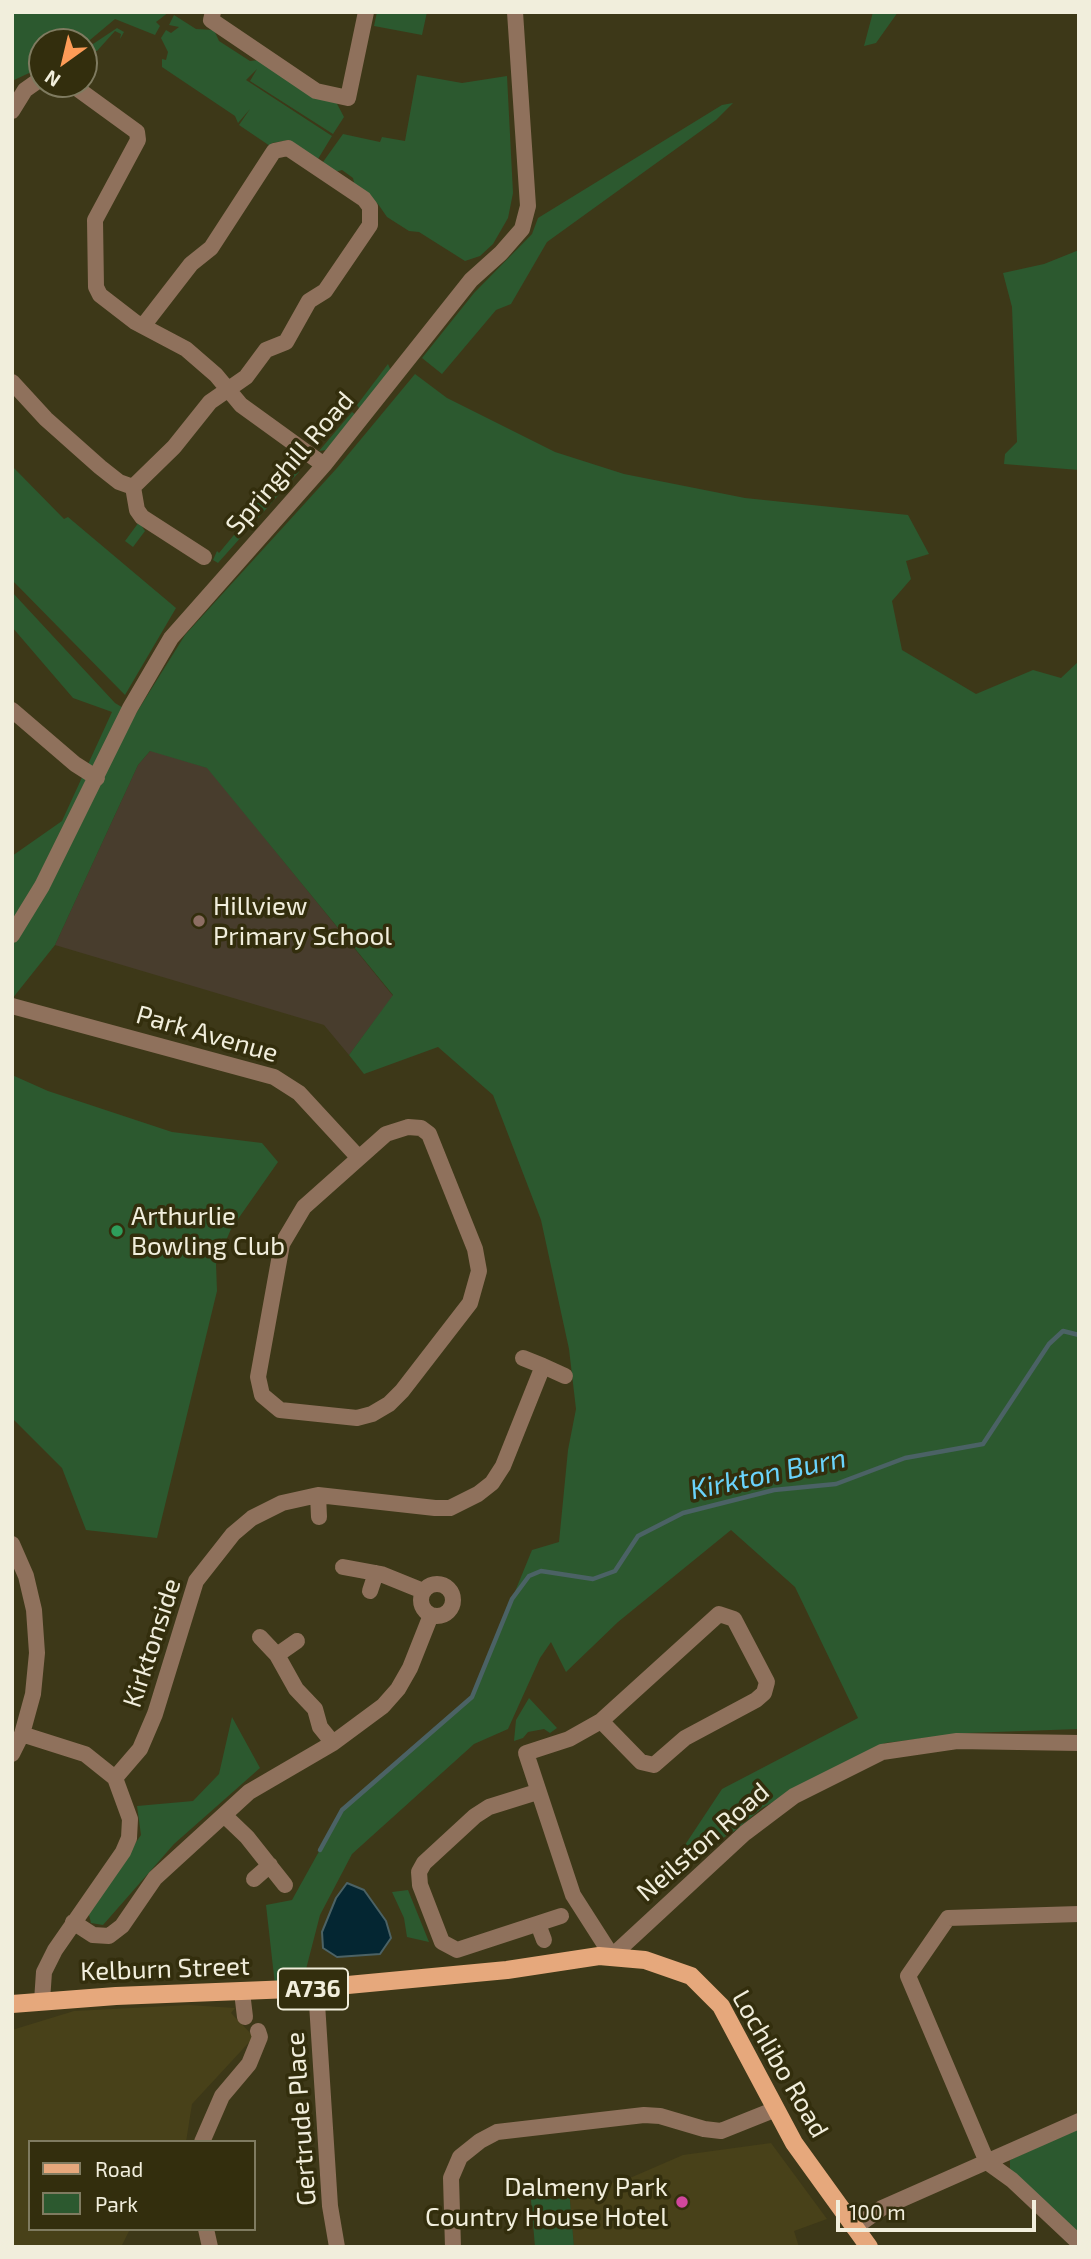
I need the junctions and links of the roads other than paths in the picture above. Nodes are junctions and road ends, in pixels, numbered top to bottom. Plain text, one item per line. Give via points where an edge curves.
1 (213, 12) edge
2 (366, 12) edge
3 (514, 12) edge
4 (28, 88) edge
5 (90, 98) edge
6 (12, 111) edge
7 (143, 326) junction
8 (12, 382) edge
9 (227, 390) junction
10 (324, 464) junction
11 (133, 487) junction
12 (204, 558) dead end
13 (12, 710) edge
14 (97, 778) junction
15 (12, 935) edge
16 (12, 1006) edge
17 (359, 1158) junction
18 (523, 1358) dead end
19 (543, 1366) junction
20 (565, 1376) dead end
21 (318, 1495) junction
22 (319, 1517) dead end
23 (12, 1544) edge
24 (344, 1567) dead end
25 (376, 1573) junction
26 (18, 1576) edge
27 (370, 1591) dead end
28 (423, 1591) junction
29 (431, 1615) junction
30 (260, 1637) dead end
31 (297, 1641) dead end
32 (276, 1655) junction
33 (601, 1721) junction
34 (22, 1734) junction
35 (332, 1743) junction
36 (1079, 1743) edge
37 (12, 1754) edge
38 (115, 1778) junction
39 (537, 1792) junction
40 (225, 1816) junction
41 (270, 1865) junction
42 (254, 1879) dead end
43 (285, 1885) dead end
44 (1079, 1914) edge
45 (561, 1916) dead end
46 (74, 1922) junction
47 (538, 1924) junction
48 (544, 1940) dead end
49 (612, 1956) junction
50 (316, 1989) junction
51 (242, 1992) junction
52 (42, 2001) junction
53 (12, 2004) edge
54 (245, 2017) dead end
55 (258, 2031) dead end
56 (776, 2109) junction
57 (1079, 2121) edge
58 (203, 2140) edge
59 (987, 2162) junction
60 (853, 2228) junction
61 (1079, 2244) edge
62 (337, 2247) edge
63 (453, 2247) edge
64 (869, 2247) edge

1 - 2 street via 211,20 316,91 348,106
3 - 10 street, Springhill Road via 528,206 522,229 471,280
4 - 6 street
5 - 7 street via 137,132 138,140 95,220 94,245 100,295
7 - 9 street via 186,349
7 - 9 street via 191,264 211,248 274,151 288,148 363,199 370,207 370,225 325,291 309,301 286,342 266,350 246,377
8 - 11 street via 100,467
9 - 10 street
9 - 11 street via 210,402 174,447
10 - 14 street, Springhill Road via 185,619 138,694
11 - 12 street via 142,517
13 - 14 street
14 - 15 street, Springhill Road
16 - 17 street, Park Avenue via 274,1077 299,1093
17 - 17 street via 397,1129 421,1129 429,1134 475,1249 477,1284 470,1303 389,1404 357,1418 280,1410 262,1395 258,1377 282,1244 304,1207
18 - 19 street
19 - 20 street
19 - 21 street, Kirktonside via 503,1466 492,1483 465,1502 435,1508
21 - 22 street
21 - 38 street, Kirktonside via 282,1503 252,1518 204,1569 187,1602 156,1714 140,1749
23 - 26 street
24 - 25 street
25 - 27 street
25 - 28 street
26 - 34 street via 34,1609 37,1653 33,1694
28 - 29 street via 421,1605
28 - 29 street via 438,1584 448,1588 453,1598 447,1613
29 - 35 street via 398,1689
30 - 32 street
31 - 32 street
32 - 35 street via 286,1675 315,1709 320,1727
33 - 33 street via 719,1614 734,1619 767,1682 756,1700 685,1738 654,1765 641,1762
33 - 39 street via 569,1739 526,1753
34 - 37 street
34 - 38 street via 85,1755
35 - 40 street via 249,1792
36 - 49 street, Neilston Road via 957,1741 882,1752 794,1796 745,1833
38 - 46 street via 127,1804 129,1838
39 - 47 street via 475,1816 424,1863 418,1878 442,1942 449,1948 457,1950
39 - 49 street via 573,1895
40 - 41 street
40 - 46 street via 155,1878 122,1926 109,1936 93,1935
41 - 42 street
41 - 43 street
44 - 59 street via 948,1918 908,1976
45 - 47 street
46 - 52 street via 44,1972
47 - 48 street
49 - 50 main road, Kelburn Street / A736
49 - 56 main road, Lochlibo Road / A736 via 645,1960 700,1983 733,2024
50 - 51 main road, Kelburn Street / A736
50 - 62 street, Gertrude Place via 330,2206
51 - 52 main road, Kelburn Street / A736
51 - 54 street
52 - 53 main road, Kelburn Street / A736
55 - 58 street via 250,2064 222,2096
56 - 60 main road, Lochlibo Road / A736 via 793,2143
56 - 63 street via 721,2130 644,2115 497,2133 460,2157 451,2178
57 - 59 street
59 - 60 street via 882,2208
59 - 61 street
60 - 64 main road, Lochlibo Road / A736

